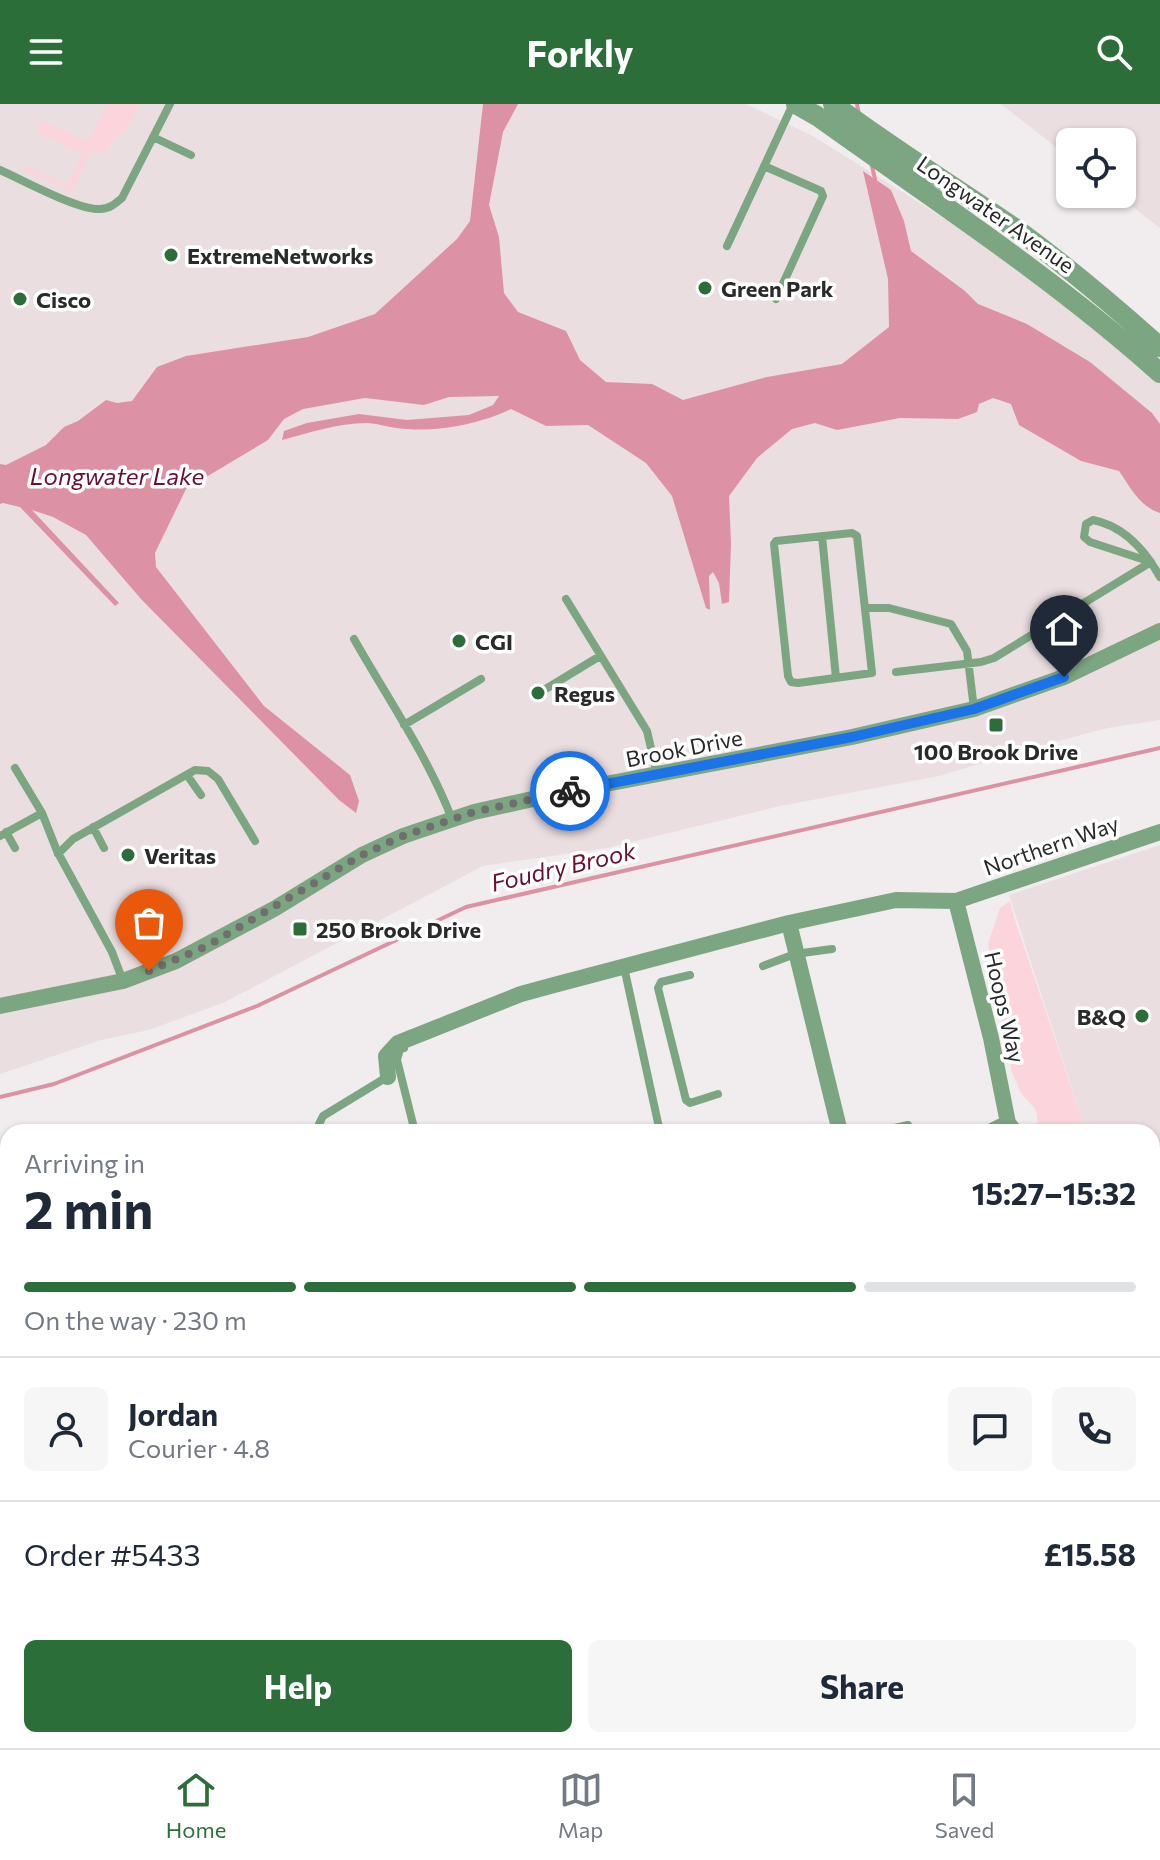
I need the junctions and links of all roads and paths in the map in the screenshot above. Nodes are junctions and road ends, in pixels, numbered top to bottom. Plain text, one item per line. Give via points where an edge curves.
1 (170, 104) edge
2 (794, 104) edge
3 (833, 104) edge
4 (153, 137) junction
5 (191, 155) dead end
6 (764, 166) junction
7 (0, 170) edge
8 (727, 246) dead end
9 (776, 299) dead end
10 (1160, 347) edge
11 (1160, 373) edge
12 (822, 536) junction
13 (1151, 562) junction
14 (1160, 577) edge
15 (566, 599) dead end
16 (865, 608) junction
17 (1160, 631) edge
18 (354, 639) dead end
19 (600, 656) junction
20 (969, 663) junction
21 (896, 672) dead end
22 (836, 678) junction
23 (481, 679) dead end
24 (539, 693) dead end
25 (974, 709) junction
26 (404, 725) junction
27 (15, 768) dead end
28 (187, 775) junction
29 (658, 776) junction
30 (201, 795) dead end
31 (42, 813) junction
32 (452, 819) junction
33 (93, 827) junction
34 (1160, 832) edge
35 (3, 834) edge
36 (255, 841) dead end
37 (15, 848) dead end
38 (104, 848) dead end
39 (58, 854) junction
40 (956, 901) junction
41 (789, 923) junction
42 (832, 949) dead end
43 (795, 954) junction
44 (624, 966) junction
45 (763, 966) dead end
46 (690, 975) dead end
47 (123, 981) junction
48 (0, 1006) edge
49 (419, 1034) junction
50 (388, 1077) joint
51 (718, 1094) dead end
52 (319, 1124) edge
53 (413, 1124) edge
54 (658, 1124) edge
55 (838, 1124) edge
56 (1011, 1124) edge

1 - 4 lane
2 - 6 lane
2 - 11 street, Longwater Avenue via 1031,267
3 - 10 street, Longwater Avenue via 1020,232
4 - 5 lane
4 - 7 lane via 122,198 103,209 70,202
6 - 8 lane
6 - 9 lane via 823,196
12 - 16 lane via 857,536
12 - 22 lane
12 - 22 lane via 776,541 773,548 788,676 798,683
13 - 13 lane via 1090,542 1084,537 1086,524 1093,520 1121,532
13 - 14 lane
13 - 20 lane via 994,658
15 - 19 lane
16 - 20 lane via 889,608 951,624
16 - 22 lane via 872,673
17 - 25 street, Brook Drive via 1064,677
18 - 26 lane
19 - 24 lane
19 - 29 lane via 647,731
20 - 21 lane
20 - 25 lane
23 - 26 lane
25 - 29 street, Brook Drive
26 - 32 lane via 428,763
27 - 31 lane
28 - 30 lane
28 - 33 lane
28 - 36 lane via 208,771 218,779
29 - 32 street, Brook Drive
31 - 35 lane
31 - 39 lane
32 - 47 street, Brook Drive via 362,855 207,946
33 - 38 lane
33 - 39 lane
34 - 40 street, Northern Way
35 - 37 lane
39 - 47 lane
40 - 41 street, Northern Way via 896,900
40 - 56 street, Hoops Way
41 - 43 street
41 - 44 street, Northern Way
42 - 43 lane
43 - 45 lane
43 - 55 street
44 - 49 street, Northern Way via 521,994
44 - 54 lane
46 - 51 lane via 661,982 658,988 686,1100
47 - 48 street, Brook Drive
49 - 50 street, Northern Way via 392,1047 386,1056
49 - 53 lane via 421,1040 400,1049 397,1060
50 - 52 lane via 323,1116

